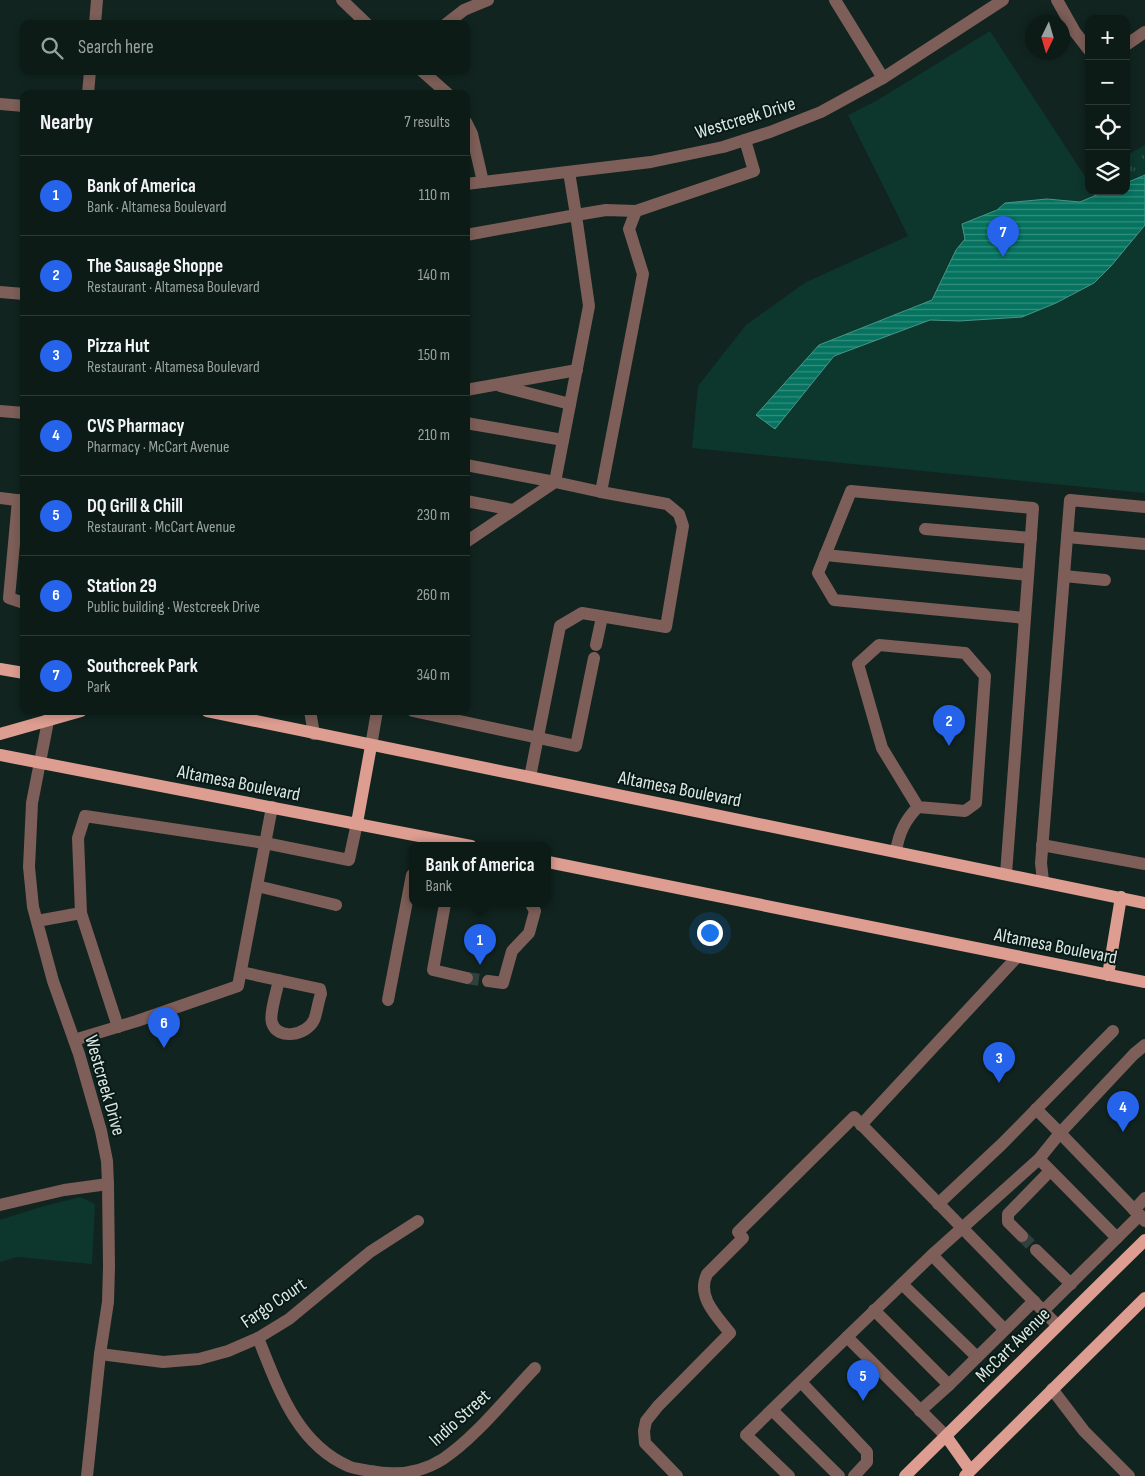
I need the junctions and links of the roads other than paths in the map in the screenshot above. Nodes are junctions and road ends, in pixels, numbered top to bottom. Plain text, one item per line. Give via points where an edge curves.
1 (97, 0) edge
2 (342, 0) edge
3 (488, 0) edge
4 (835, 0) edge
5 (1003, 0) edge
6 (1057, 0) edge
7 (95, 20) edge
8 (363, 20) edge
9 (451, 20) edge
10 (1145, 32) edge
11 (1130, 42) edge
12 (1085, 47) edge
13 (90, 75) edge
14 (427, 75) edge
15 (883, 78) junction
16 (88, 90) edge
17 (443, 90) edge
18 (0, 104) edge
19 (20, 106) edge
20 (470, 130) edge
21 (745, 140) junction
22 (569, 172) junction
23 (483, 182) junction
24 (470, 184) edge
25 (636, 211) junction
26 (576, 215) junction
27 (470, 234) edge
28 (0, 292) edge
29 (20, 294) edge
30 (577, 370) junction
31 (495, 384) junction
32 (470, 389) edge
33 (570, 404) junction
34 (0, 411) edge
35 (20, 414) edge
36 (470, 424) edge
37 (563, 440) junction
38 (470, 466) edge
39 (555, 482) junction
40 (601, 492) junction
41 (0, 498) edge
42 (20, 501) edge
43 (470, 503) edge
44 (1145, 507) edge
45 (513, 510) junction
46 (20, 521) edge
47 (924, 529) dead end
48 (1067, 536) junction
49 (1031, 538) junction
50 (470, 539) edge
51 (19, 541) edge
52 (1145, 544) edge
53 (825, 555) junction
54 (1028, 575) junction
55 (1064, 576) junction
56 (1105, 580) dead end
57 (20, 602) edge
58 (602, 617) junction
59 (1025, 618) junction
60 (0, 669) edge
61 (20, 672) edge
62 (227, 715) edge
63 (311, 715) edge
64 (376, 715) edge
65 (430, 715) edge
66 (49, 716) edge
67 (0, 734) edge
68 (314, 734) junction
69 (538, 739) junction
70 (371, 746) junction
71 (0, 755) edge
72 (38, 763) junction
73 (530, 777) junction
74 (272, 807) junction
75 (918, 808) junction
76 (356, 823) junction
77 (419, 841) edge
78 (265, 843) junction
79 (1042, 845) junction
80 (896, 851) junction
81 (551, 863) edge
82 (1145, 864) edge
83 (1006, 874) junction
84 (1043, 881) junction
85 (257, 886) junction
86 (409, 892) edge
87 (1121, 898) junction
88 (1145, 903) edge
89 (336, 905) dead end
90 (444, 907) edge
91 (533, 907) edge
92 (82, 913) junction
93 (37, 921) junction
94 (1018, 956) junction
95 (241, 972) junction
96 (1108, 975) junction
97 (467, 978) tunnel mouth
98 (279, 980) junction
99 (488, 981) tunnel mouth
100 (1145, 982) edge
101 (388, 1000) dead end
102 (118, 1027) junction
103 (1113, 1031) dead end
104 (74, 1040) junction
105 (1145, 1045) edge
106 (1140, 1055) edge
107 (1036, 1109) junction
108 (861, 1125) junction
109 (1060, 1133) junction
110 (1039, 1159) junction
111 (1050, 1171) junction
112 (108, 1184) junction
113 (1145, 1198) edge
114 (938, 1204) junction
115 (0, 1205) edge
116 (1140, 1215) edge
117 (418, 1222) dead end
118 (961, 1228) junction
119 (1022, 1236) tunnel mouth
120 (1117, 1238) junction
121 (1145, 1240) edge
122 (1036, 1250) tunnel mouth
123 (932, 1255) junction
124 (902, 1284) junction
125 (1071, 1284) junction
126 (1145, 1298) edge
127 (1034, 1301) junction
128 (874, 1310) junction
129 (1043, 1311) junction
130 (1057, 1326) junction
131 (1004, 1328) junction
132 (847, 1336) junction
133 (258, 1338) junction
134 (100, 1354) junction
135 (977, 1358) junction
136 (535, 1368) dead end
137 (801, 1382) junction
138 (949, 1384) junction
139 (1052, 1389) junction
140 (772, 1410) junction
141 (920, 1411) junction
142 (946, 1436) junction
143 (970, 1474) edge
144 (87, 1476) edge
145 (677, 1476) edge
146 (789, 1476) edge
147 (839, 1476) edge
148 (854, 1476) edge
149 (905, 1476) edge
150 (1129, 1476) edge

1 - 7 street
2 - 8 street
3 - 9 street via 464,10
4 - 15 street
5 - 15 street, Westcreek Drive
6 - 12 street
10 - 11 street
13 - 16 street
14 - 17 street
15 - 21 street, Westcreek Drive via 821,112
18 - 19 street
20 - 23 street
21 - 22 street, Westcreek Drive via 651,162
21 - 25 street via 754,171
22 - 23 street, Westcreek Drive
22 - 26 street
23 - 24 street, Westcreek Drive
25 - 26 street via 606,210
25 - 40 street via 629,229 644,274
26 - 27 street
26 - 30 street via 589,306
28 - 29 street
30 - 31 street
30 - 33 street
31 - 32 street
31 - 33 street
33 - 37 street
34 - 35 street
36 - 37 street
37 - 39 street
38 - 39 street
39 - 40 street
39 - 45 street
40 - 58 street via 667,504 679,514 683,526 666,627
41 - 42 street
43 - 45 street
44 - 48 street via 1070,500
45 - 50 street
46 - 51 street
47 - 49 street
48 - 52 street
48 - 55 street
49 - 53 street via 1033,508 851,491
49 - 54 street
51 - 57 street via 9,598
53 - 54 street
53 - 59 street via 818,573 834,600
54 - 59 street
55 - 56 street
55 - 79 street
58 - 69 street via 582,614 560,626
58 - 69 street via 576,746
59 - 83 street
60 - 61 main road
62 - 68 main road, Altamesa Boulevard
63 - 68 street
64 - 70 street
65 - 69 street
66 - 67 main road
66 - 72 street, Westcreek Drive
68 - 70 main road, Altamesa Boulevard
69 - 73 street
70 - 73 main road, Altamesa Boulevard
70 - 76 main road
71 - 72 main road, Altamesa Boulevard
72 - 74 main road, Altamesa Boulevard
72 - 93 street, Westcreek Drive via 32,803 29,867
73 - 80 main road, Altamesa Boulevard
74 - 76 main road, Altamesa Boulevard
74 - 78 street
75 - 75 street via 965,811 976,803 985,676 965,653 879,645 858,664 882,748
75 - 80 street via 909,816 898,836
76 - 77 main road, Altamesa Boulevard
76 - 78 street via 349,860
78 - 85 street
78 - 92 street via 85,816 78,838
79 - 82 street
79 - 84 street
80 - 83 main road, Altamesa Boulevard
81 - 94 main road, Altamesa Boulevard
83 - 84 main road, Altamesa Boulevard
84 - 87 main road, Altamesa Boulevard
85 - 89 street
85 - 95 street
86 - 101 street
87 - 88 main road, Altamesa Boulevard
87 - 96 main road
90 - 97 street via 433,970
91 - 99 street via 535,911 530,933 512,951 503,983
92 - 93 street
92 - 102 street
93 - 104 street, Westcreek Drive via 53,981
94 - 96 main road, Altamesa Boulevard
94 - 108 street
95 - 98 street
95 - 102 street via 238,986
96 - 100 main road, Altamesa Boulevard
98 - 98 street via 320,989 314,1021 306,1030 283,1034 271,1021
102 - 104 street
103 - 107 street
104 - 112 street, Westcreek Drive via 102,1131
105 - 106 street
106 - 109 street
107 - 109 street
107 - 114 street
108 - 114 street
108 - 145 street via 854,1118 738,1232 743,1238 707,1274 704,1280 706,1302 730,1333 658,1406 646,1421 644,1430 645,1443
109 - 110 street
109 - 116 street
110 - 111 street
110 - 118 street
111 - 119 street via 1008,1214 1008,1222
111 - 120 street
112 - 115 street via 64,1190
112 - 134 street, Westcreek Drive via 108,1302
113 - 116 street
114 - 118 street
116 - 120 street
117 - 133 street, Fargo Court via 370,1252 289,1319
118 - 123 street
118 - 127 street
120 - 125 street
121 - 130 main road, McCart Avenue
122 - 125 street
123 - 124 street
123 - 131 street
124 - 128 street
124 - 135 street
125 - 129 street
126 - 139 main road
127 - 129 street
127 - 131 street
128 - 132 street
128 - 138 street
129 - 130 street
130 - 142 main road, McCart Avenue
131 - 135 street
132 - 137 street
132 - 141 street
133 - 134 street, Fargo Court via 199,1359 163,1362
133 - 136 street, Indio Street via 281,1394 308,1437 349,1466 383,1474 424,1469 443,1459 470,1437
134 - 144 street, Westcreek Drive
135 - 138 street
137 - 140 street
137 - 148 street via 867,1452 868,1462
138 - 141 street
139 - 143 main road
139 - 150 street via 1084,1430
140 - 146 street via 746,1435
140 - 147 street
141 - 142 street
142 - 143 main road
142 - 149 main road, McCart Avenue

